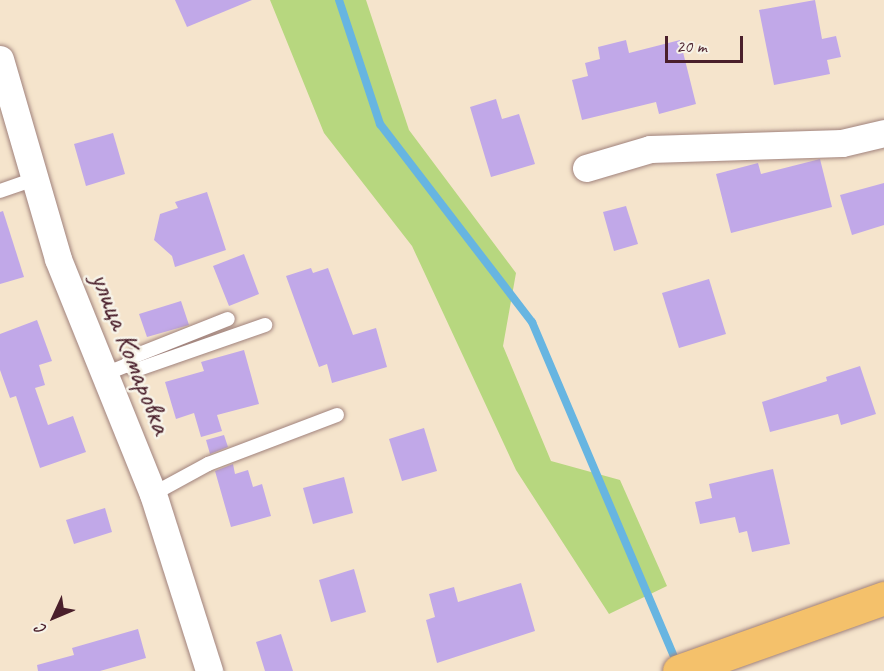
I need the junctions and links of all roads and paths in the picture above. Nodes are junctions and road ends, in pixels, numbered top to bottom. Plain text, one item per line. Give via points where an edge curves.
1 (0, 59) edge
2 (884, 133) edge
3 (586, 168) dead end
4 (35, 178) junction
5 (0, 191) edge
6 (228, 319) dead end
7 (265, 325) dead end
8 (116, 370) junction
9 (337, 415) dead end
10 (153, 494) junction
11 (884, 598) edge
12 (209, 671) edge
13 (679, 671) edge

1 - 4 street, улица Комаровка
2 - 3 street via 842,143 650,149
4 - 5 lane
4 - 8 street, улица Комаровка via 58,259
6 - 8 lane via 132,357
7 - 8 lane via 136,370
8 - 10 street, улица Комаровка
9 - 10 lane via 208,464
10 - 12 street, улица Комаровка
11 - 13 main road

